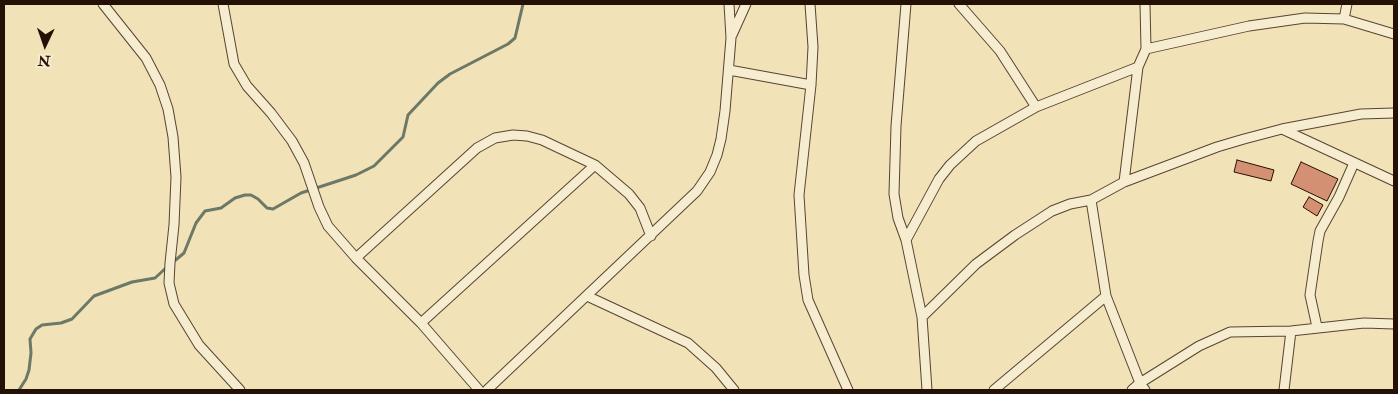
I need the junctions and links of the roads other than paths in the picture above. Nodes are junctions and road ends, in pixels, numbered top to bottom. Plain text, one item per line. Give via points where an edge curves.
1 (103, 4) edge
2 (223, 4) edge
3 (729, 4) edge
4 (746, 4) edge
5 (810, 4) edge
6 (906, 4) edge
7 (959, 4) edge
8 (1146, 4) edge
9 (1347, 4) edge
10 (1344, 18) junction
11 (1394, 34) edge
12 (731, 38) junction
13 (1146, 49) junction
14 (1138, 67) junction
15 (728, 70) junction
16 (811, 85) junction
17 (1036, 107) junction
18 (1394, 113) edge
19 (1282, 129) junction
20 (1354, 163) junction
21 (595, 165) junction
22 (1124, 182) junction
23 (1394, 182) edge
24 (1091, 200) junction
25 (651, 236) junction
26 (906, 240) junction
27 (356, 258) junction
28 (587, 296) junction
29 (1106, 296) junction
30 (922, 317) junction
31 (421, 322) junction
32 (1394, 324) edge
33 (1317, 327) junction
34 (1291, 332) junction
35 (1143, 386) edge
36 (240, 390) edge
37 (479, 390) edge
38 (487, 390) edge
39 (734, 390) edge
40 (848, 390) edge
41 (927, 390) edge
42 (994, 390) edge
43 (1132, 390) edge
44 (1284, 390) edge

1 - 36 street via 146,58 160,84 168,109 176,177 170,263 174,304 199,345
2 - 27 street via 234,64 247,86 292,141 328,226
3 - 12 street
4 - 12 street
5 - 16 street
6 - 26 street via 894,194
7 - 17 street via 1000,51
8 - 13 street
9 - 10 street
10 - 11 street
10 - 13 street via 1284,20
12 - 15 street
13 - 14 street
14 - 17 street
14 - 22 street
15 - 16 street
15 - 25 street via 721,139 710,172 697,191
16 - 40 street via 799,195 804,275 808,300
17 - 26 street via 976,141 950,165
18 - 19 street via 1360,114
19 - 20 street
19 - 22 street via 1217,147
20 - 23 street
20 - 33 street via 1320,231 1310,295
21 - 25 street via 629,194 645,218
21 - 27 street via 542,140 513,135 495,138 477,148
21 - 31 street
22 - 24 street
24 - 29 street
24 - 30 street via 1058,208 1026,227 976,264
25 - 28 street
26 - 30 street
27 - 31 street
28 - 38 street
28 - 39 street via 688,343 716,368
29 - 35 street
29 - 42 street
30 - 41 street
31 - 37 street
32 - 33 street
33 - 34 street
34 - 35 street via 1230,332 1198,346
34 - 44 street
35 - 43 street

